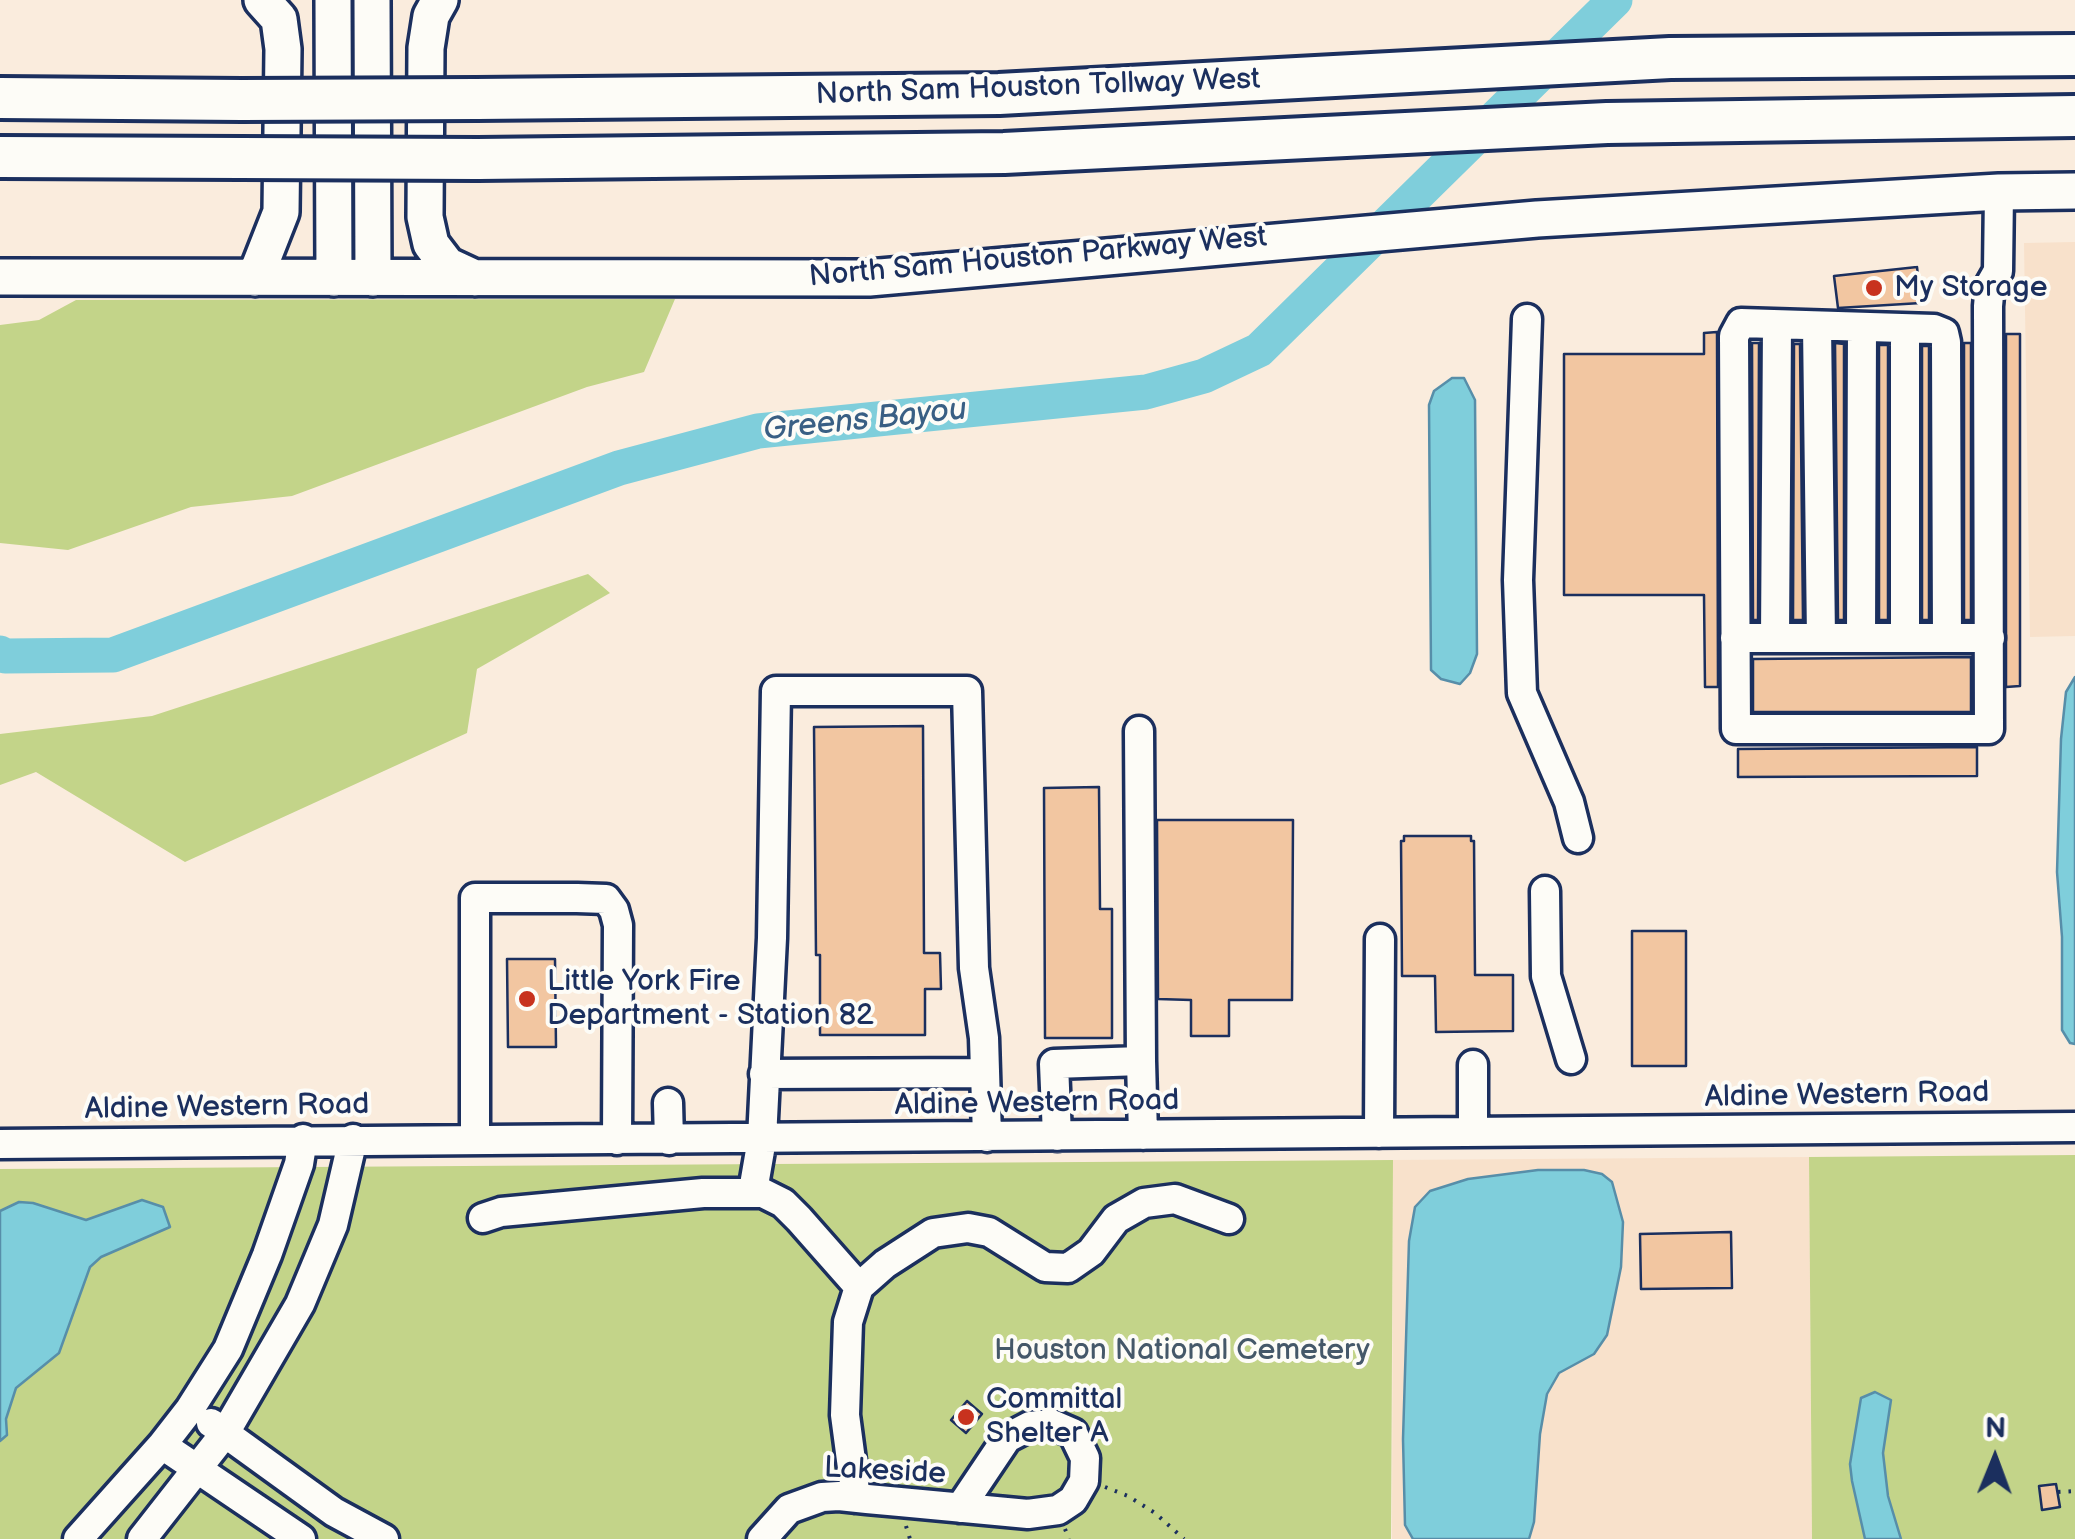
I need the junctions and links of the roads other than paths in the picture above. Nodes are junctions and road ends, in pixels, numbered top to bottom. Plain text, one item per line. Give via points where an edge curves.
1 (262, 0) edge
2 (332, 0) edge
3 (372, 0) edge
4 (440, 0) edge
5 (2075, 55) edge
6 (0, 98) edge
7 (2075, 120) edge
8 (0, 157) edge
9 (2075, 191) edge
10 (1999, 192) junction
11 (0, 278) edge
12 (255, 278) junction
13 (334, 278) junction
14 (373, 278) junction
15 (475, 278) junction
16 (1527, 319) dead end
17 (1777, 325) junction
18 (1817, 326) junction
19 (1862, 327) junction
20 (1905, 328) junction
21 (1736, 638) junction
22 (1775, 638) junction
23 (1821, 638) junction
24 (1862, 638) junction
25 (1905, 638) junction
26 (1947, 638) junction
27 (1990, 638) junction
28 (1138, 730) dead end
29 (1578, 838) dead end
30 (1545, 891) dead end
31 (1380, 939) dead end
32 (1571, 1059) dead end
33 (1141, 1062) junction
34 (1473, 1065) dead end
35 (764, 1074) junction
36 (985, 1074) junction
37 (668, 1104) dead end
38 (2075, 1126) edge
39 (1473, 1132) junction
40 (1379, 1133) junction
41 (1056, 1136) junction
42 (1143, 1136) junction
43 (987, 1137) junction
44 (352, 1139) junction
45 (762, 1139) junction
46 (303, 1140) junction
47 (475, 1140) junction
48 (617, 1140) junction
49 (669, 1140) junction
50 (0, 1144) edge
51 (752, 1191) junction
52 (483, 1218) dead end
53 (1228, 1219) dead end
54 (859, 1287) junction
55 (190, 1408) junction
56 (225, 1434) junction
57 (162, 1444) junction
58 (197, 1470) junction
59 (856, 1498) junction
60 (960, 1508) junction
61 (334, 1512) junction
62 (78, 1539) edge
63 (142, 1539) edge
64 (301, 1539) edge
65 (315, 1539) edge
66 (384, 1539) edge
67 (762, 1539) edge

1 - 12 main road via 279,19 283,48 281,212
2 - 13 main road
3 - 14 main road
4 - 15 main road via 426,48 425,217 431,244 447,265
5 - 6 highway, North Sam Houston Tollway West, bridge via 1670,58 999,94
7 - 8 highway, North Sam Houston Tollway West, bridge via 1607,123 1004,154
9 - 10 main road, North Sam Houston Parkway West
10 - 15 main road, North Sam Houston Parkway West via 1537,219 869,278
10 - 27 street via 1998,271 1988,306
11 - 12 main road, North Sam Houston Parkway West
12 - 13 main road, North Sam Houston Parkway West
13 - 14 main road, North Sam Houston Parkway West
14 - 15 main road, North Sam Houston Parkway West
16 - 29 street via 1518,580 1522,694
17 - 18 street
17 - 21 street via 1741,324 1734,336
17 - 22 street
18 - 19 street
18 - 23 street
19 - 20 street
19 - 24 street
20 - 25 street
20 - 26 street via 1944,333 1946,342
21 - 22 street
21 - 27 street via 1736,729 1989,729
22 - 23 street
23 - 24 street
24 - 25 street
25 - 26 street
26 - 27 street
28 - 33 street
30 - 32 street via 1546,976
31 - 40 street
33 - 41 street via 1054,1064
33 - 42 street
34 - 39 street
35 - 36 street
35 - 36 street via 776,691 967,691 974,968
35 - 45 street
36 - 43 street
37 - 49 street
38 - 39 street, Aldine Western Road
39 - 40 street, Aldine Western Road
40 - 42 street, Aldine Western Road
41 - 42 street, Aldine Western Road
41 - 43 street, Aldine Western Road
43 - 45 street, Aldine Western Road
44 - 46 street, Aldine Western Road
44 - 47 street, Aldine Western Road
44 - 56 street via 333,1225 300,1304
45 - 49 street, Aldine Western Road
45 - 51 street
46 - 50 street, Aldine Western Road
46 - 55 street via 228,1349
47 - 48 street, Aldine Western Road
47 - 48 street via 474,898 606,899 614,910
48 - 49 street, Aldine Western Road
51 - 52 street
51 - 54 street via 783,1203
53 - 54 street via 1174,1199 1144,1203 1116,1219 1080,1262 1056,1270 989,1232 950,1228 911,1245
54 - 59 street via 848,1322 844,1415
55 - 56 street
55 - 57 street
56 - 58 street
56 - 61 street
57 - 58 street
57 - 62 street
58 - 63 street
58 - 64 street
59 - 60 street, Lakeside
59 - 67 street, Lakeside via 804,1502
60 - 60 street, Lakeside via 1058,1510 1084,1481 1085,1458 1072,1434 1052,1424 1030,1426 1007,1438
61 - 65 street
61 - 66 street

